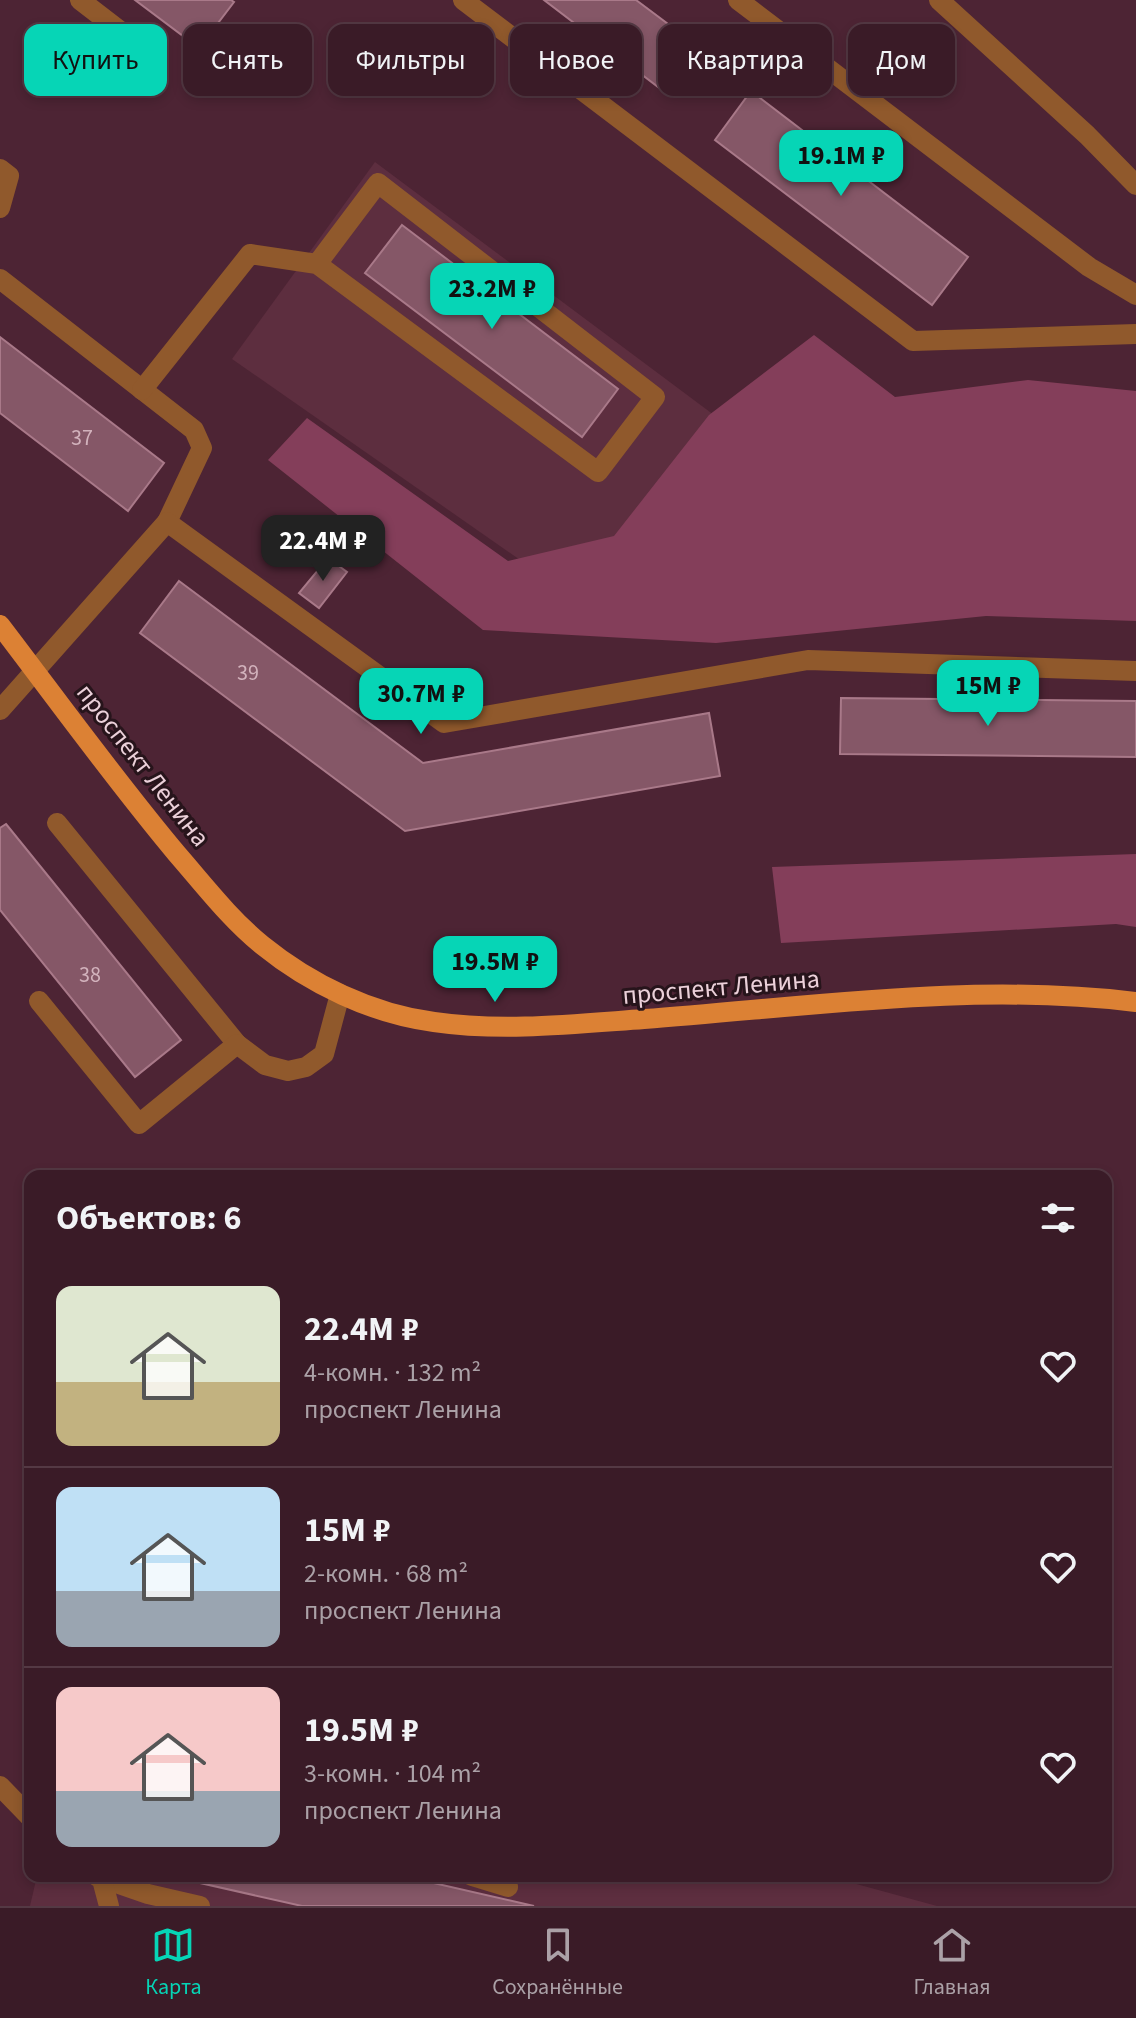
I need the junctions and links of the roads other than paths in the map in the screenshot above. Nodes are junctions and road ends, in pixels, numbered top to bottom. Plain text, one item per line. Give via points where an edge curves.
1 (80, 0) edge
2 (463, 0) edge
3 (738, 0) edge
4 (939, 0) edge
5 (111, 24) edge
6 (0, 169) edge
7 (1136, 185) edge
8 (0, 208) edge
9 (317, 264) junction
10 (0, 279) edge
11 (1136, 295) edge
12 (1136, 334) edge
13 (142, 390) junction
14 (167, 522) junction
15 (0, 625) edge
16 (37, 671) junction
17 (1136, 671) edge
18 (2, 705) edge
19 (57, 823) dead end
20 (340, 994) junction
21 (39, 1001) dead end
22 (1136, 1002) edge
23 (237, 1044) junction
24 (0, 1786) edge
25 (24, 1811) edge
26 (101, 1882) edge
27 (116, 1882) edge
28 (492, 1882) edge
29 (508, 1887) dead end
30 (109, 1906) edge
31 (200, 1906) edge

1 - 5 street
2 - 12 street via 913,341
3 - 11 street via 1089,267
4 - 7 street
6 - 8 street via 9,176
9 - 9 street via 598,472 655,397 378,183
9 - 13 street via 250,254
10 - 13 street
13 - 14 street via 194,430 202,448
14 - 16 street
14 - 17 street via 444,723 808,660
15 - 16 main road, проспект Ленина
16 - 18 street
16 - 20 main road, проспект Ленина via 218,902 260,944
19 - 23 street
20 - 22 main road, проспект Ленина via 433,1022 483,1026 574,1024 995,992
20 - 23 street via 324,1054 306,1067 288,1071 265,1065
21 - 23 street via 139,1124
24 - 25 street
26 - 30 street
27 - 31 street
28 - 29 street

